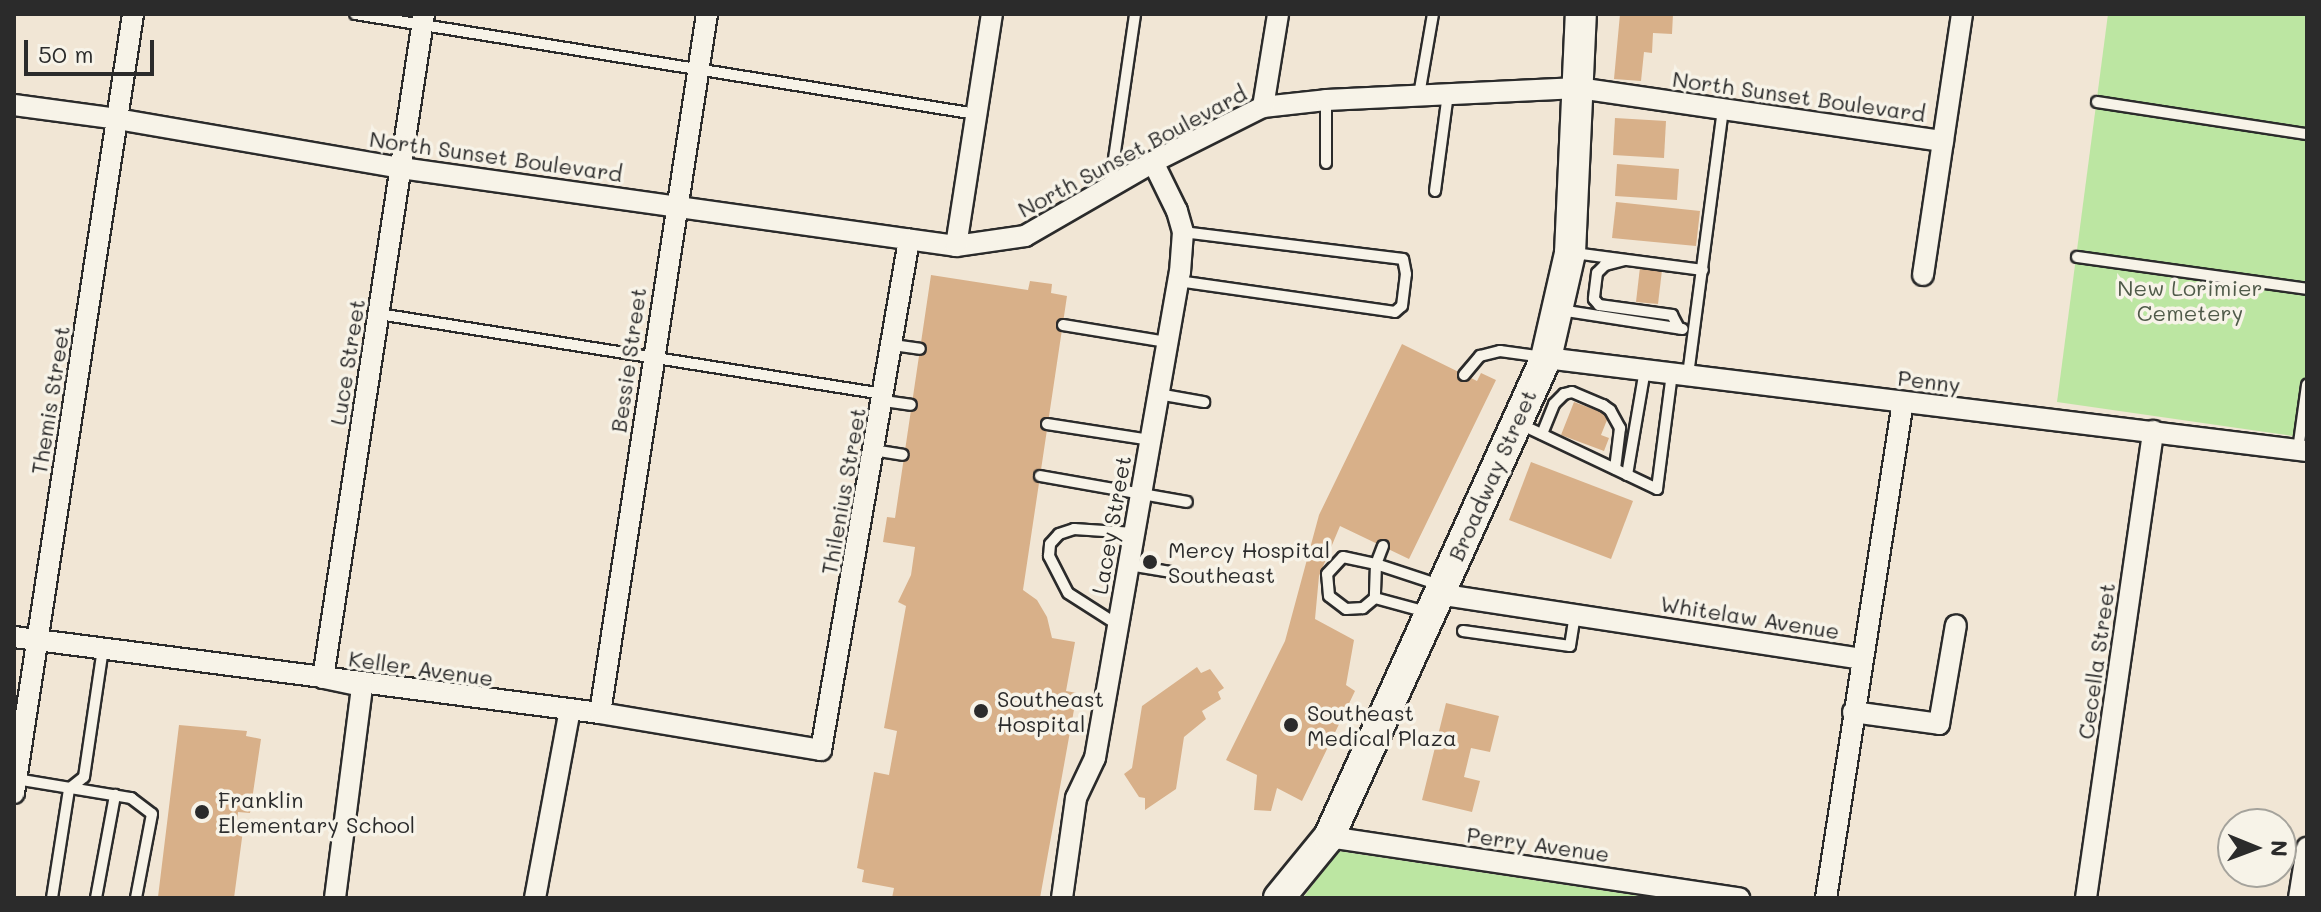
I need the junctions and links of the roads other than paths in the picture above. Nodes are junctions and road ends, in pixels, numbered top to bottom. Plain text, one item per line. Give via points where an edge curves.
1 (133, 14) edge
2 (355, 14) edge
3 (707, 14) edge
4 (992, 14) edge
5 (1135, 14) edge
6 (1278, 14) edge
7 (1433, 14) edge
8 (1581, 14) edge
9 (1962, 14) edge
10 (424, 19) edge
11 (698, 68) junction
12 (1579, 88) junction
13 (1448, 94) junction
14 (1419, 95) junction
15 (1326, 100) junction
16 (2097, 102) dead end
17 (14, 105) edge
18 (1263, 107) junction
19 (1723, 109) junction
20 (976, 114) junction
21 (117, 119) junction
22 (2307, 134) edge
23 (1943, 141) junction
24 (1153, 162) junction
25 (1326, 163) dead end
26 (401, 168) junction
27 (1110, 187) junction
28 (1435, 191) dead end
29 (675, 205) junction
30 (1183, 232) junction
31 (909, 240) junction
32 (956, 246) junction
33 (1570, 253) junction
34 (2077, 257) dead end
35 (1625, 260) junction
36 (1703, 270) junction
37 (1923, 275) dead end
38 (1178, 281) junction
39 (2307, 289) edge
40 (1558, 309) junction
41 (379, 314) junction
42 (1063, 325) dead end
43 (1679, 328) junction
44 (1694, 331) junction
45 (1167, 342) junction
46 (893, 345) junction
47 (920, 349) dead end
48 (653, 358) junction
49 (1546, 358) junction
50 (1645, 370) junction
51 (1680, 374) junction
52 (1464, 375) dead end
53 (2307, 385) edge
54 (1158, 394) junction
55 (884, 398) junction
56 (1204, 402) dead end
57 (1903, 402) junction
58 (911, 405) dead end
59 (1047, 424) dead end
60 (1529, 428) junction
61 (2153, 431) junction
62 (1150, 440) junction
63 (873, 450) junction
64 (2302, 450) edge
65 (903, 455) dead end
66 (1615, 469) junction
67 (1627, 475) junction
68 (1040, 476) dead end
69 (1140, 492) junction
70 (1187, 502) dead end
71 (1134, 533) junction
72 (1383, 546) dead end
73 (1376, 564) junction
74 (1129, 565) junction
75 (1171, 572) dead end
76 (1375, 598) junction
77 (1437, 598) junction
78 (1575, 615) junction
79 (1118, 625) junction
80 (1956, 625) dead end
81 (1463, 631) dead end
82 (14, 637) edge
83 (37, 641) junction
84 (103, 648) junction
85 (1863, 659) junction
86 (323, 678) junction
87 (570, 710) junction
88 (1853, 712) junction
89 (600, 713) junction
90 (821, 750) joint
91 (15, 786) edge
92 (69, 789) junction
93 (115, 795) junction
94 (1329, 837) junction
95 (2307, 848) edge
96 (52, 898) edge
97 (96, 898) edge
98 (136, 898) edge
99 (335, 898) edge
100 (535, 898) edge
101 (1062, 898) edge
102 (1279, 898) edge
103 (1739, 898) edge
104 (1826, 898) edge
105 (2086, 898) edge
106 (2299, 898) edge

1 - 21 street, Themis Street
2 - 10 lane
3 - 11 street, Bessie Street
4 - 20 street
5 - 27 lane
6 - 18 street
7 - 14 lane
8 - 12 main road, Broadway Street
9 - 23 street
10 - 11 lane
10 - 26 street, Luce Street
11 - 20 lane
11 - 29 street, Bessie Street
12 - 13 street, North Sunset Boulevard
12 - 19 street, North Sunset Boulevard
12 - 33 main road, Broadway Street
13 - 14 street, North Sunset Boulevard
13 - 28 lane
14 - 15 street, North Sunset Boulevard
15 - 18 street, North Sunset Boulevard
15 - 25 lane
16 - 22 lane
17 - 21 street, North Sunset Boulevard
18 - 24 street, North Sunset Boulevard
19 - 23 street, North Sunset Boulevard
19 - 36 lane
20 - 32 street
21 - 26 street, North Sunset Boulevard
21 - 83 street, Themis Street
23 - 37 street
24 - 27 street, North Sunset Boulevard
24 - 30 street, Lacey Street
26 - 29 street, North Sunset Boulevard
26 - 41 street, Luce Street
27 - 32 street, North Sunset Boulevard via 1025,236
29 - 31 street, North Sunset Boulevard
29 - 48 street, Bessie Street
30 - 38 street, Lacey Street
30 - 38 lane via 1403,259 1406,274 1402,306 1395,312
31 - 32 street, North Sunset Boulevard
31 - 46 street, Thilenius Street
33 - 35 lane
33 - 40 main road, Broadway Street
34 - 39 lane
35 - 36 lane
35 - 43 lane via 1597,273 1594,299 1599,305 1672,315
36 - 44 lane
38 - 45 street, Lacey Street
40 - 43 lane
40 - 49 main road, Broadway Street
41 - 48 lane
41 - 86 street, Luce Street
42 - 45 lane
43 - 44 lane
44 - 51 lane
45 - 54 street, Lacey Street
46 - 47 lane
46 - 55 street, Thilenius Street
48 - 55 lane
48 - 89 street, Bessie Street
49 - 50 street, Penny
49 - 52 lane via 1500,351 1480,356
49 - 60 main road, Broadway Street
50 - 51 street, Penny
50 - 67 lane
51 - 57 street, Penny
51 - 67 lane via 1657,489
53 - 64 lane
54 - 56 lane
54 - 62 street, Lacey Street
55 - 58 lane
55 - 63 street, Thilenius Street
57 - 61 street, Penny
57 - 85 street
59 - 62 lane
60 - 66 lane
60 - 66 lane via 1564,394 1572,392 1603,405 1620,428
60 - 77 main road, Broadway Street
61 - 64 street, Penny
61 - 105 street, Cecella Street
62 - 69 street, Lacey Street
63 - 65 lane
63 - 90 street, Thilenius Street
66 - 67 lane
68 - 69 lane
69 - 70 lane
69 - 71 street, Lacey Street
71 - 74 street, Lacey Street
71 - 79 lane via 1074,529 1050,544 1049,556 1068,593
72 - 73 lane
73 - 76 lane
73 - 76 lane via 1343,557 1327,574 1329,596 1346,609 1363,608
73 - 77 lane
74 - 75 lane
74 - 79 street, Lacey Street
76 - 77 lane
77 - 78 street, Whitelaw Avenue
77 - 94 main road, Broadway Street
78 - 81 lane via 1570,646
78 - 85 street, Whitelaw Avenue
79 - 101 street, Lacey Street via 1095,758 1076,798
80 - 88 street via 1939,724
82 - 83 street, Keller Avenue
83 - 84 street, Keller Avenue
83 - 91 street, Themis Street
84 - 86 street, Keller Avenue
84 - 92 lane via 84,777
85 - 88 street, Whitelaw Avenue
86 - 87 street, Keller Avenue
86 - 99 street via 362,686
87 - 89 street, Keller Avenue
87 - 100 street
88 - 104 street, Whitelaw Avenue
89 - 90 street, Keller Avenue
91 - 92 lane
92 - 93 lane
92 - 96 lane
93 - 97 lane
93 - 98 lane via 131,798 152,814
94 - 102 main road, Broadway Street
94 - 103 street, Perry Avenue
95 - 106 street

